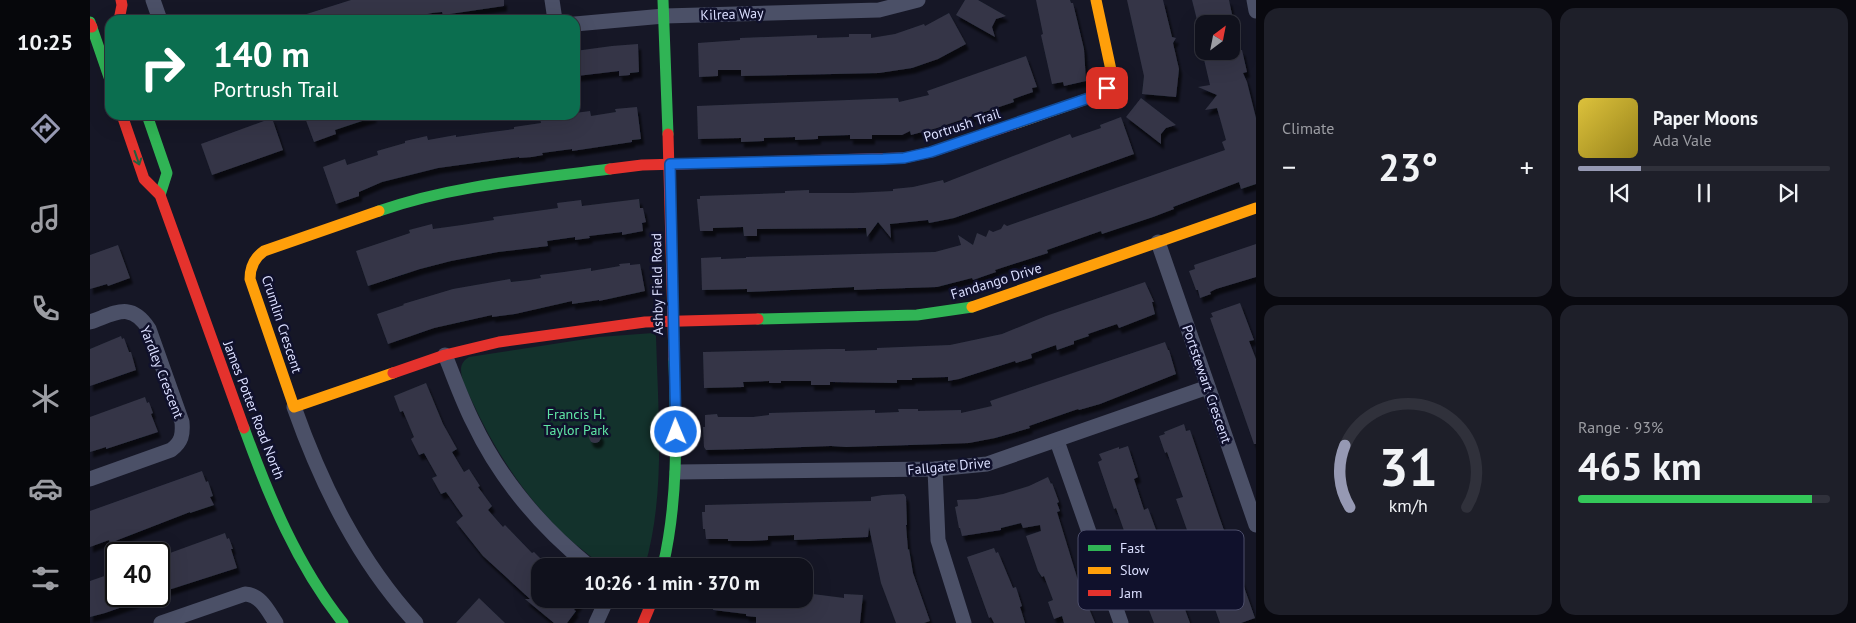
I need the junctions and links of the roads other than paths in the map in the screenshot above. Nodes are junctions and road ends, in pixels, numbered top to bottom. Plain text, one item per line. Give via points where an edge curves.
1 (153, 0) edge
2 (552, 0) edge
3 (663, 0) edge
4 (918, 0) edge
5 (1096, 0) edge
6 (1254, 0) edge
7 (116, 3) edge
8 (1256, 11) edge
9 (119, 15) edge
10 (158, 15) edge
11 (554, 15) edge
12 (664, 16) junction
13 (91, 24) edge
14 (580, 24) edge
15 (105, 65) edge
16 (124, 120) edge
17 (149, 120) edge
18 (670, 164) junction
19 (160, 195) junction
20 (1256, 208) edge
21 (1158, 242) junction
22 (673, 320) junction
23 (90, 322) edge
24 (445, 355) junction
25 (1208, 387) junction
26 (294, 407) junction
27 (1057, 441) junction
28 (935, 469) junction
29 (677, 472) junction
30 (90, 479) edge
31 (1256, 525) edge
32 (1088, 530) edge
33 (580, 558) edge
34 (665, 558) edge
35 (603, 608) edge
36 (648, 608) edge
37 (1116, 610) edge
38 (161, 623) edge
39 (276, 623) edge
40 (343, 623) edge
41 (416, 623) edge
42 (596, 623) edge
43 (642, 623) edge
44 (964, 623) edge
45 (1121, 623) edge

1 - 10 street
2 - 11 street
3 - 12 street, Ashby Field Road
4 - 12 street, Kilrea Way via 879,10
5 - 18 street, Portrush Trail via 1112,70 1107,88 1092,97 917,156
6 - 8 street
7 - 9 street via 122,6
12 - 14 street, Kilrea Way
12 - 18 street, Ashby Field Road
13 - 15 street
16 -> 19 street via 144,179
17 - 19 street via 167,173
18 - 22 street, Ashby Field Road
18 - 26 street, Crumlin Crescent via 512,182 436,195 347,221 259,254 251,267 250,284
19 - 40 street, James Potter Road North via 259,470 291,543
20 - 21 street, Fandango Drive
21 - 22 street, Fandango Drive via 974,307 952,311 918,315
21 - 25 street, Portstewart Crescent
22 - 24 street via 499,342
22 - 29 street, Ashby Field Road
23 - 30 street, Yardley Crescent via 126,311 143,320 182,422 183,434 171,450
24 - 26 street
24 - 33 street via 474,424 496,463 515,491 552,533
25 - 27 street, Fallgate Drive
25 - 31 street, Portstewart Crescent
26 - 41 street via 319,472 342,518 373,570
27 - 28 street, Fallgate Drive via 987,464
27 - 32 street
28 - 29 street, Fallgate Drive
28 - 44 street via 938,540
29 - 34 street, Ashby Field Road via 672,528
35 - 42 street
36 - 43 street
37 - 45 street
38 - 39 street via 250,594 262,602

